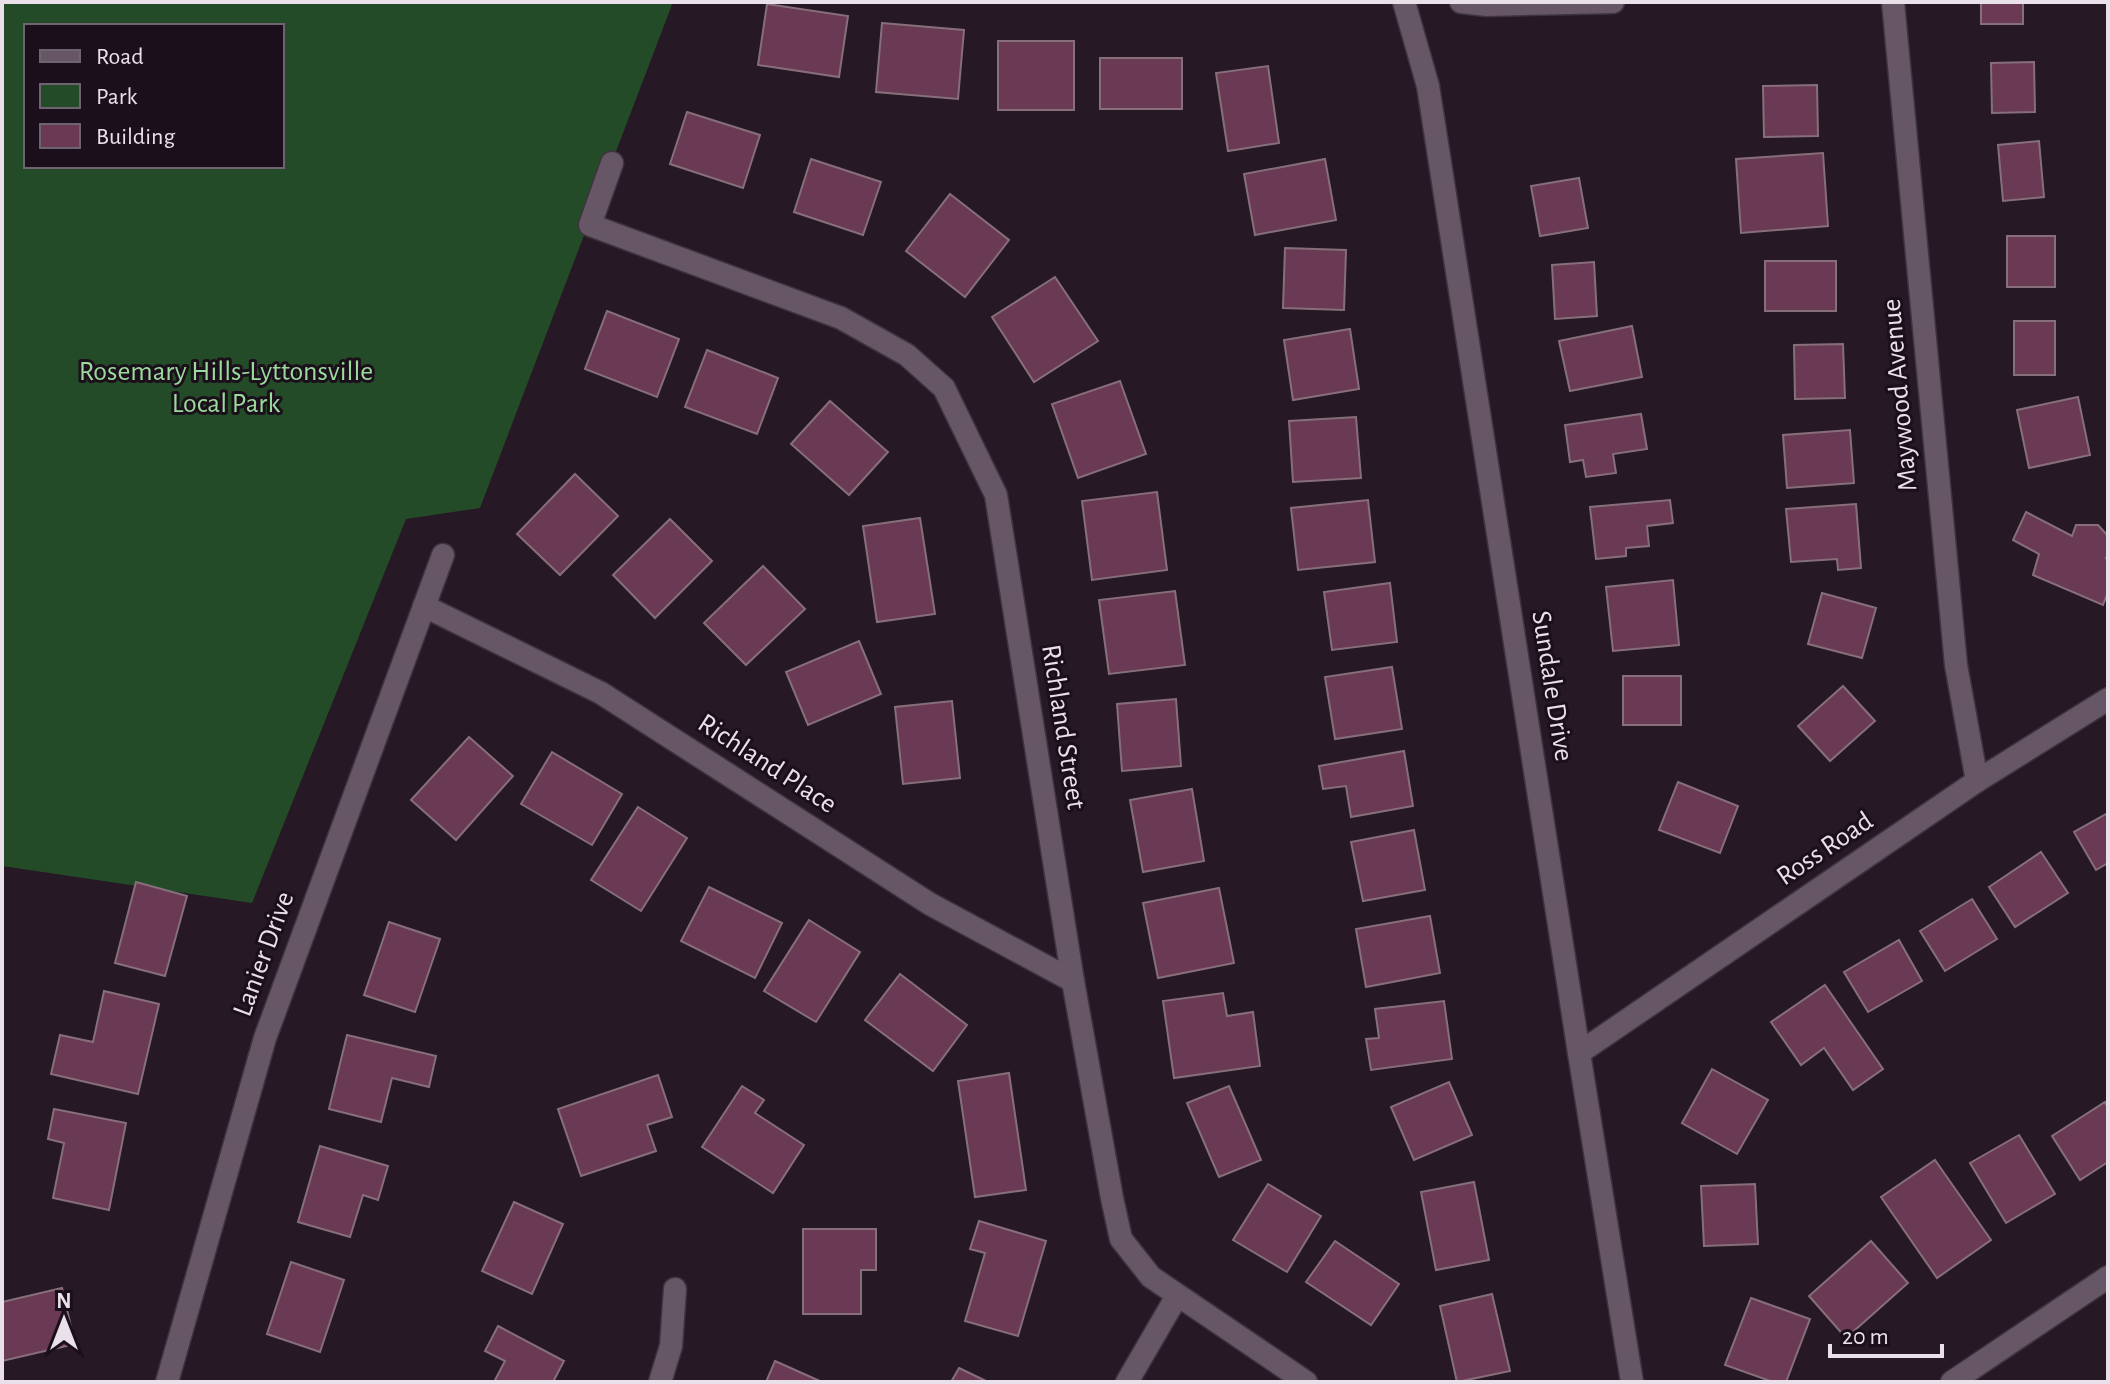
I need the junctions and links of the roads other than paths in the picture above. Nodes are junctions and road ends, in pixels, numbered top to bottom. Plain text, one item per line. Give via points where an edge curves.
1 (1404, 2) edge
2 (1461, 2) edge
3 (1613, 2) edge
4 (1893, 2) edge
5 (612, 163) dead end
6 (443, 555) dead end
7 (424, 606) junction
8 (2108, 699) edge
9 (1977, 781) junction
10 (1073, 981) junction
11 (1579, 1053) junction
12 (2108, 1277) edge
13 (675, 1289) dead end
14 (1177, 1296) junction
15 (167, 1382) edge
16 (660, 1382) edge
17 (1127, 1382) edge
18 (1306, 1382) edge
19 (1632, 1382) edge
20 (1952, 1382) edge

1 - 11 street, Sundale Drive via 1428,86
2 - 3 street
4 - 9 street, Maywood Avenue via 1956,665
5 - 10 street, Richland Street via 590,225 841,318 907,355 944,388 996,495
6 - 7 street, Lanier Drive
7 - 10 street, Richland Place via 601,693 930,904
7 - 15 street, Lanier Drive via 265,1038
8 - 9 street, Ross Road
9 - 11 street, Ross Road
10 - 14 street, Richland Street via 1121,1239 1151,1277
11 - 19 street, Sundale Drive
12 - 20 street
13 - 16 street via 671,1346
14 - 17 street
14 - 18 street, Richland Street

